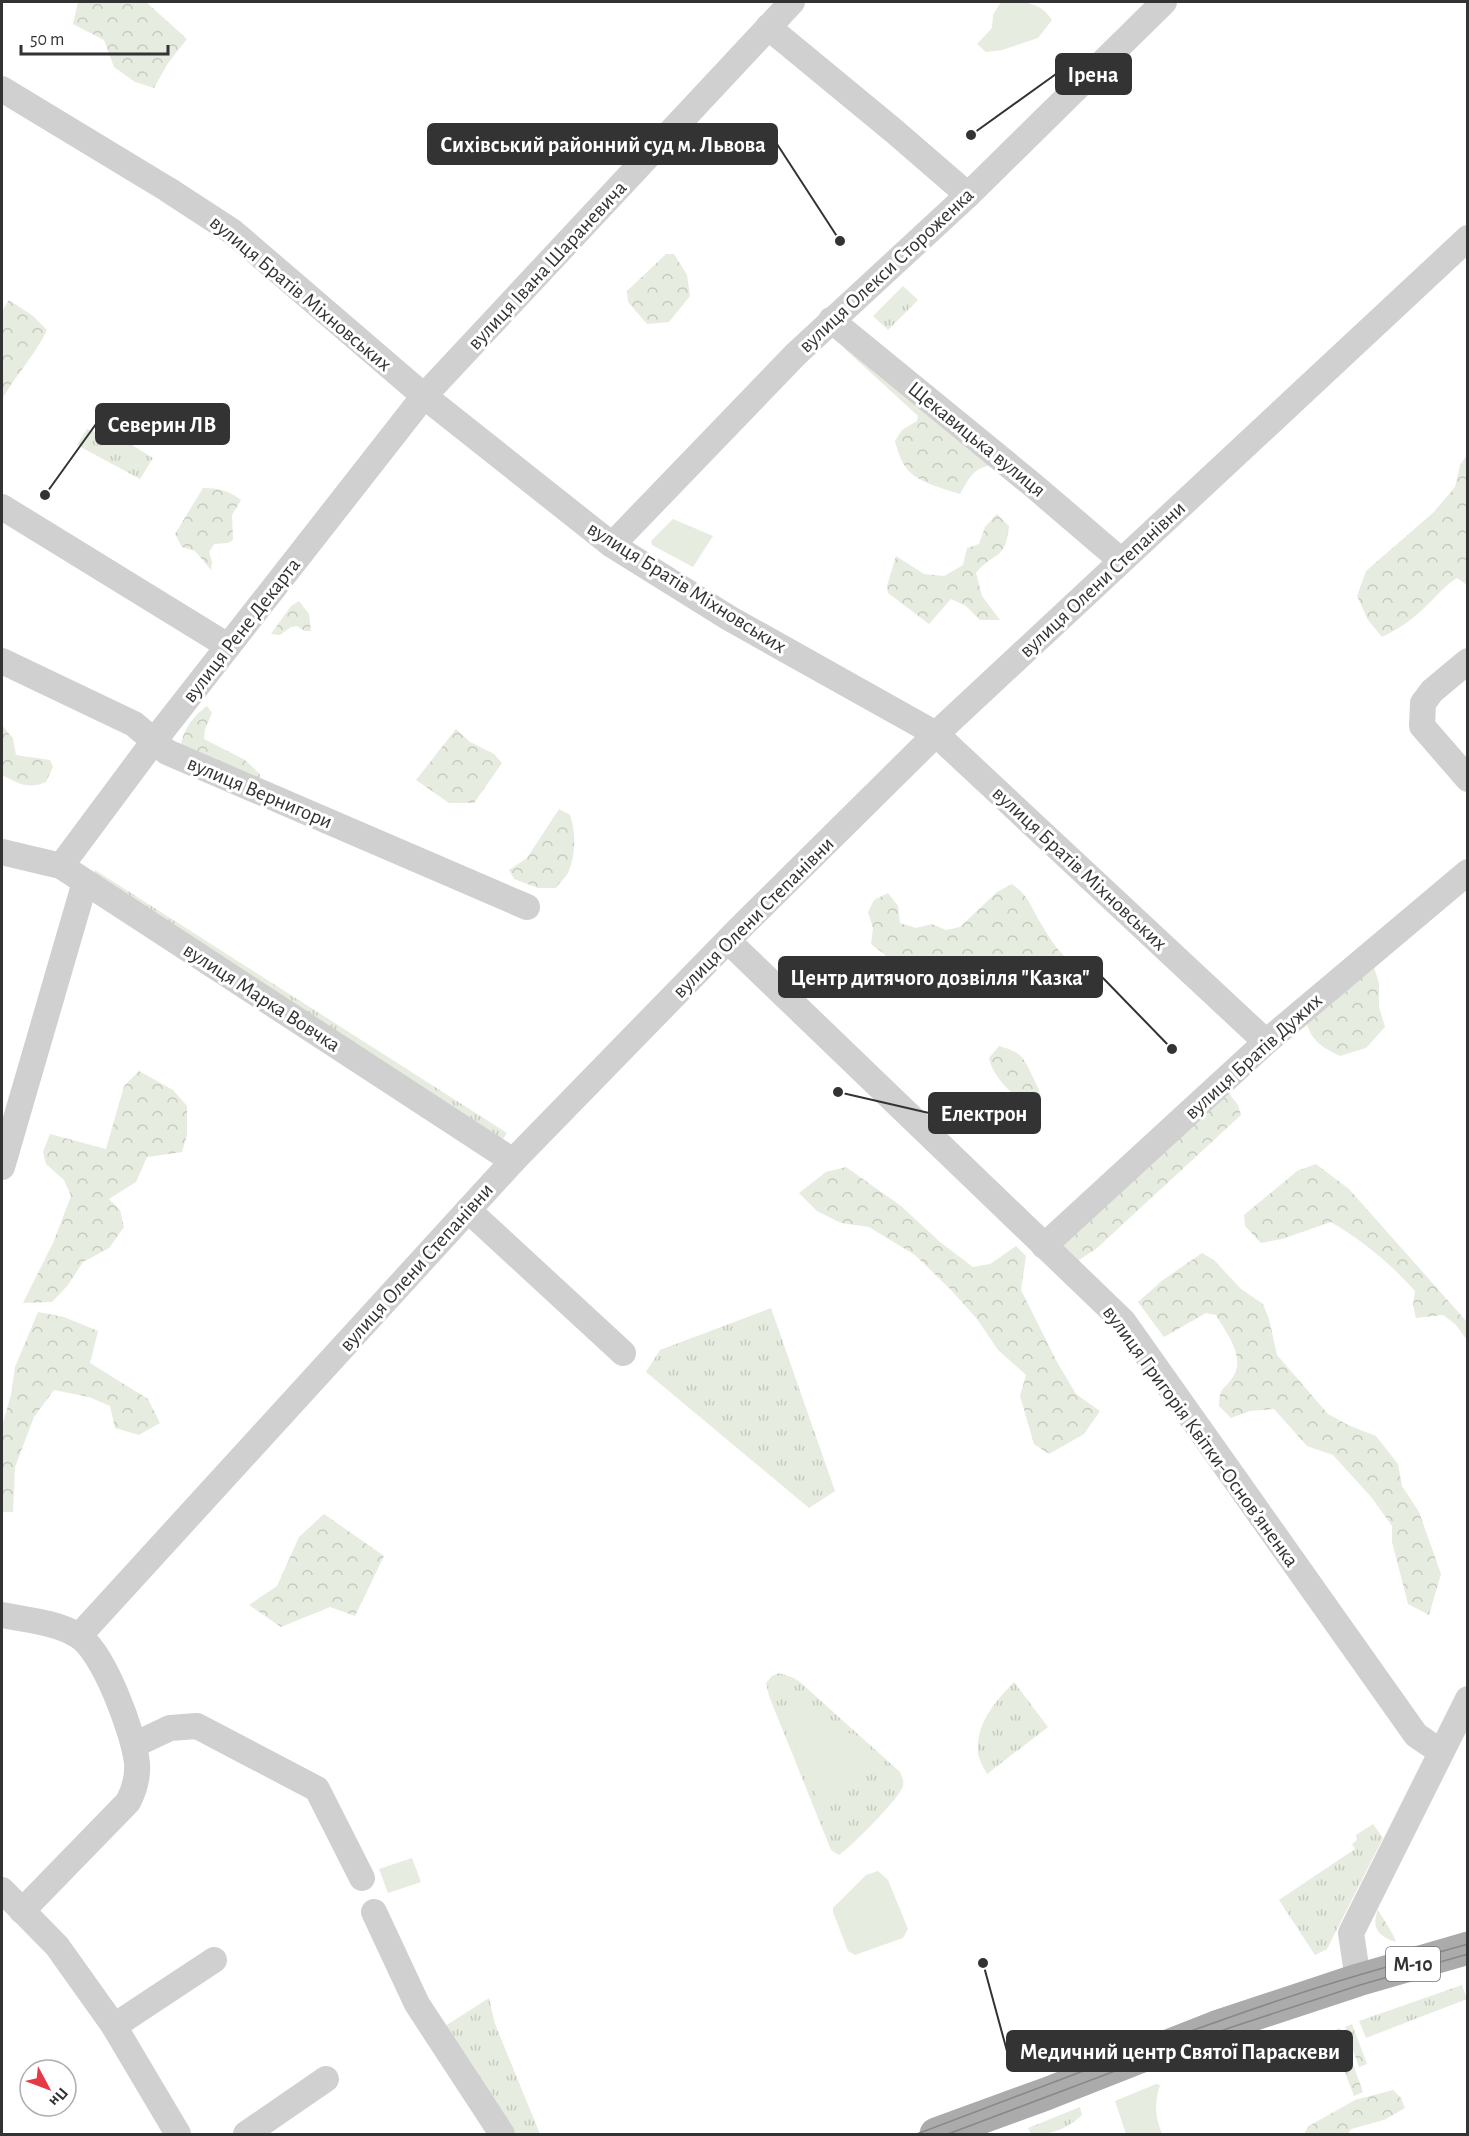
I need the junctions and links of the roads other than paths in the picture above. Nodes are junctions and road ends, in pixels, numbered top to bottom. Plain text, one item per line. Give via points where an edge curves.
1 (792, 2) edge
2 (1164, 2) edge
3 (768, 27) junction
4 (2, 90) edge
5 (968, 195) junction
6 (1467, 238) edge
7 (831, 320) junction
8 (424, 396) junction
9 (2, 507) edge
10 (612, 545) junction
11 (1120, 562) junction
12 (228, 646) junction
13 (2, 661) edge
14 (1467, 662) edge
15 (936, 734) junction
16 (154, 741) junction
17 (1467, 779) edge
18 (2, 852) edge
19 (61, 866) junction
20 (1467, 872) edge
21 (85, 882) junction
22 (527, 907) dead end
23 (728, 941) junction
24 (1266, 1042) junction
25 (8, 1123) edge
26 (513, 1161) junction
27 (2, 1167) edge
28 (468, 1210) junction
29 (1044, 1246) junction
30 (623, 1353) dead end
31 (2, 1615) edge
32 (79, 1635) junction
33 (1467, 1700) edge
34 (134, 1745) junction
35 (1441, 1752) junction
36 (362, 1878) dead end
37 (2, 1890) edge
38 (22, 1911) junction
39 (374, 1912) dead end
40 (1467, 1948) edge
41 (214, 1960) dead end
42 (1358, 1980) junction
43 (114, 2026) junction
44 (326, 2079) dead end
45 (178, 2134) edge
46 (246, 2134) edge
47 (502, 2134) edge
48 (936, 2134) edge

1 - 3 street, вулиця Івана Шараневича
2 - 5 street, вулиця Олекси Стороженка
3 - 5 street
3 - 8 street, вулиця Івана Шараневича
4 - 8 street, вулиця Братів Міхновських via 233,232
5 - 7 street, вулиця Олекси Стороженка
6 - 11 street, вулиця Олени Степанівни
7 - 10 street, вулиця Олекси Стороженка
7 - 11 street, Щекавицька вулиця via 1034,486
8 - 10 street, вулиця Братів Міхновських
8 - 12 street, вулиця Рене Декарта
9 - 12 street
10 - 15 street, вулиця Братів Міхновських via 729,618
11 - 15 street, вулиця Олени Степанівни
12 - 16 street, вулиця Рене Декарта
13 - 16 street, вулиця Вернигори via 134,724
14 - 17 street via 1423,703 1422,726
15 - 23 street, вулиця Олени Степанівни
15 - 24 street, вулиця Братів Міхновських
16 - 19 street, вулиця Рене Декарта
16 - 22 street, вулиця Вернигори via 167,752
18 - 19 street, вулиця Марка Вовчка
19 - 21 street, вулиця Марка Вовчка
20 - 24 street, вулиця Братів Дужих
21 - 25 street
21 - 26 street, вулиця Марка Вовчка
23 - 26 street, вулиця Олени Степанівни
23 - 29 street, вулиця Григорія Квітки-Основʼяненка
24 - 29 street, вулиця Братів Дужих
25 - 27 street
26 - 28 street, вулиця Олени Степанівни
28 - 30 street
28 - 32 street, вулиця Олени Степанівни
29 - 35 street, вулиця Григорія Квітки-Основʼяненка via 1123,1321 1416,1735
31 - 32 street
32 - 34 street via 106,1671
33 - 35 street
34 - 36 street via 170,1728 197,1726 317,1789
34 - 38 street via 136,1787 128,1802
35 - 42 street via 1351,1933
37 - 38 street
38 - 43 street via 57,1947
39 - 47 street via 417,2004
40 - 42 main road, М-10
41 - 43 street
42 - 48 main road, М-10 via 1216,2027
43 - 45 street
44 - 46 street

